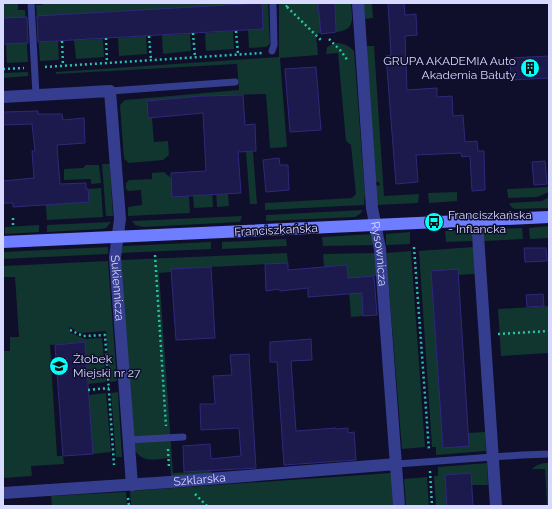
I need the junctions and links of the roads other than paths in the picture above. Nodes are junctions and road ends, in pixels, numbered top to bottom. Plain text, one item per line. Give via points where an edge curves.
1 (31, 3) edge
2 (273, 3) edge
3 (358, 3) edge
4 (272, 51) road end
5 (235, 82) dead end
6 (110, 91) junction
7 (36, 95) junction
8 (3, 97) edge
9 (549, 217) edge
10 (477, 220) junction
11 (376, 225) junction
12 (117, 237) junction
13 (3, 242) edge
14 (183, 436) dead end
15 (128, 440) junction
16 (549, 454) edge
17 (493, 457) junction
18 (397, 464) junction
19 (132, 485) junction
20 (3, 493) edge
21 (399, 506) edge
22 (496, 506) edge

1 - 7 lane
2 - 4 lane
3 - 11 street, Rysownicza via 372,208
5 - 6 lane
6 - 7 street
6 - 12 street, Sukiennicza via 120,219
7 - 8 street
9 - 10 street, Franciszkańska
10 - 11 street, Franciszkańska
10 - 17 street
11 - 12 street, Franciszkańska
11 - 18 street, Rysownicza
12 - 13 street, Franciszkańska
12 - 15 street, Sukiennicza via 115,257
14 - 15 lane
15 - 19 street, Sukiennicza
16 - 17 lane
17 - 18 lane
17 - 22 street
18 - 19 street, Szklarska
18 - 21 street, Rysownicza
19 - 20 street, Szklarska

